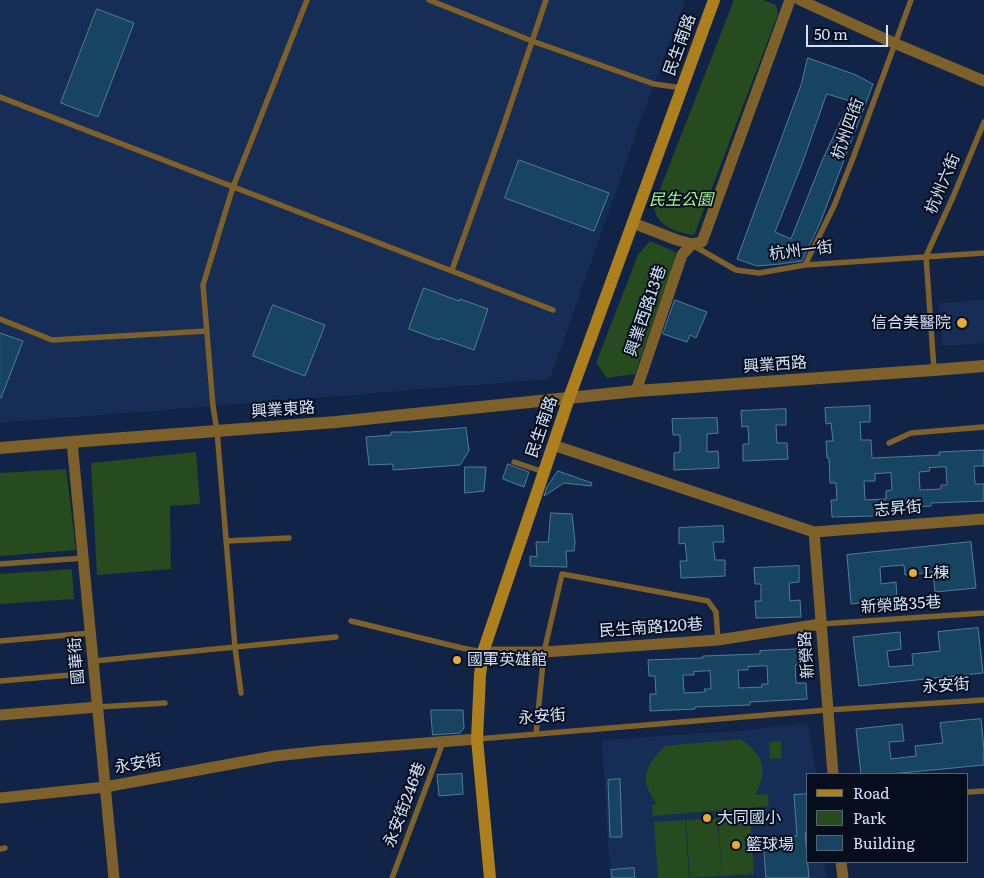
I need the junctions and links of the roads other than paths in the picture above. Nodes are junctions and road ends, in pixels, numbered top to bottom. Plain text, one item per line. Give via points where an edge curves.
1 (307, 0) edge
2 (429, 0) edge
3 (546, 0) edge
4 (714, 0) edge
5 (790, 0) edge
6 (800, 0) edge
7 (911, 0) edge
8 (532, 41) junction
9 (894, 43) junction
10 (984, 81) edge
11 (682, 88) junction
12 (0, 97) edge
13 (984, 122) edge
14 (233, 188) junction
15 (633, 223) junction
16 (692, 244) junction
17 (984, 253) edge
18 (926, 256) junction
19 (805, 265) junction
20 (452, 270) junction
21 (554, 310) dead end
22 (0, 319) edge
23 (207, 331) junction
24 (984, 366) edge
25 (934, 370) junction
26 (636, 391) junction
27 (568, 398) junction
28 (984, 427) edge
29 (217, 431) junction
30 (72, 442) junction
31 (890, 443) dead end
32 (553, 445) junction
33 (0, 448) edge
34 (514, 462) dead end
35 (544, 472) junction
36 (984, 519) edge
37 (814, 532) junction
38 (289, 538) dead end
39 (226, 541) junction
40 (84, 558) junction
41 (0, 564) edge
42 (984, 613) edge
43 (351, 621) dead end
44 (821, 624) junction
45 (91, 633) junction
46 (336, 637) dead end
47 (718, 640) junction
48 (0, 641) edge
49 (235, 647) junction
50 (483, 652) junction
51 (544, 652) junction
52 (94, 661) junction
53 (82, 674) dead end
54 (0, 681) edge
55 (242, 692) dead end
56 (984, 700) edge
57 (166, 703) dead end
58 (98, 707) junction
59 (827, 710) junction
60 (0, 715) edge
61 (536, 734) junction
62 (477, 739) junction
63 (444, 742) junction
64 (833, 773) edge
65 (105, 787) junction
66 (984, 791) edge
67 (969, 792) edge
68 (0, 798) edge
69 (841, 863) edge
70 (111, 878) edge
71 (392, 878) edge
72 (490, 878) edge
73 (843, 878) edge

1 - 14 lane
2 - 8 lane
3 - 8 lane
4 - 11 main road, 民生南路
5 - 16 street, 興業西路13巷 via 702,242
6 - 9 street
7 - 9 lane, 杭州四街
8 - 11 lane via 654,84
8 - 20 lane
9 - 10 street
9 - 19 lane, 杭州四街 via 834,206
11 - 15 main road, 民生南路
12 - 14 lane
13 - 18 lane, 杭州六街
14 - 20 lane
14 - 23 lane via 203,285
15 - 16 street, 杭州一街
15 - 27 main road, 民生南路
16 - 19 lane, 杭州一街 via 736,270 759,273
16 - 26 street, 興業西路13巷 via 682,255
17 - 18 lane, 杭州一街
18 - 19 lane, 杭州一街
18 - 25 lane
20 - 21 lane
22 - 23 lane via 52,340
23 - 29 lane
24 - 25 street, 興業西路
25 - 26 street, 興業西路
26 - 27 street, 興業西路
27 - 29 street, 興業東路
27 - 32 main road, 民生南路
28 - 31 lane via 911,433
29 - 30 street, 興業東路
29 - 39 lane
30 - 33 street, 興業東路
30 - 40 street, 國華街
32 - 35 main road, 民生南路
32 - 37 street
34 - 35 lane
35 - 50 main road, 民生南路
36 - 37 street, 志昇街
37 - 44 street, 新榮路
38 - 39 lane
39 - 49 lane
40 - 41 lane
40 - 45 street, 國華街
42 - 44 lane, 新榮路35巷
43 - 50 lane
44 - 47 street, 民生南路120巷
44 - 59 street, 新榮路
45 - 48 lane
45 - 52 street, 國華街
46 - 49 lane
47 - 51 street, 民生南路120巷
47 - 51 lane via 716,612 708,600 562,574
49 - 52 lane
49 - 55 lane
50 - 51 street, 民生南路120巷
50 - 62 main road, 民生南路
51 - 61 lane
52 - 58 street, 國華街
53 - 54 lane
56 - 59 lane, 永安街
57 - 58 lane
58 - 60 street
58 - 65 street, 國華街
59 - 61 lane, 永安街
59 - 64 street, 新榮路
61 - 62 lane, 永安街
62 - 63 street, 永安街
62 - 72 main road, 民生南路
63 - 65 street, 永安街 via 275,756
63 - 71 lane, 永安街246巷
65 - 68 street, 永安街
65 - 70 street, 國華街
66 - 67 lane
69 - 73 street

